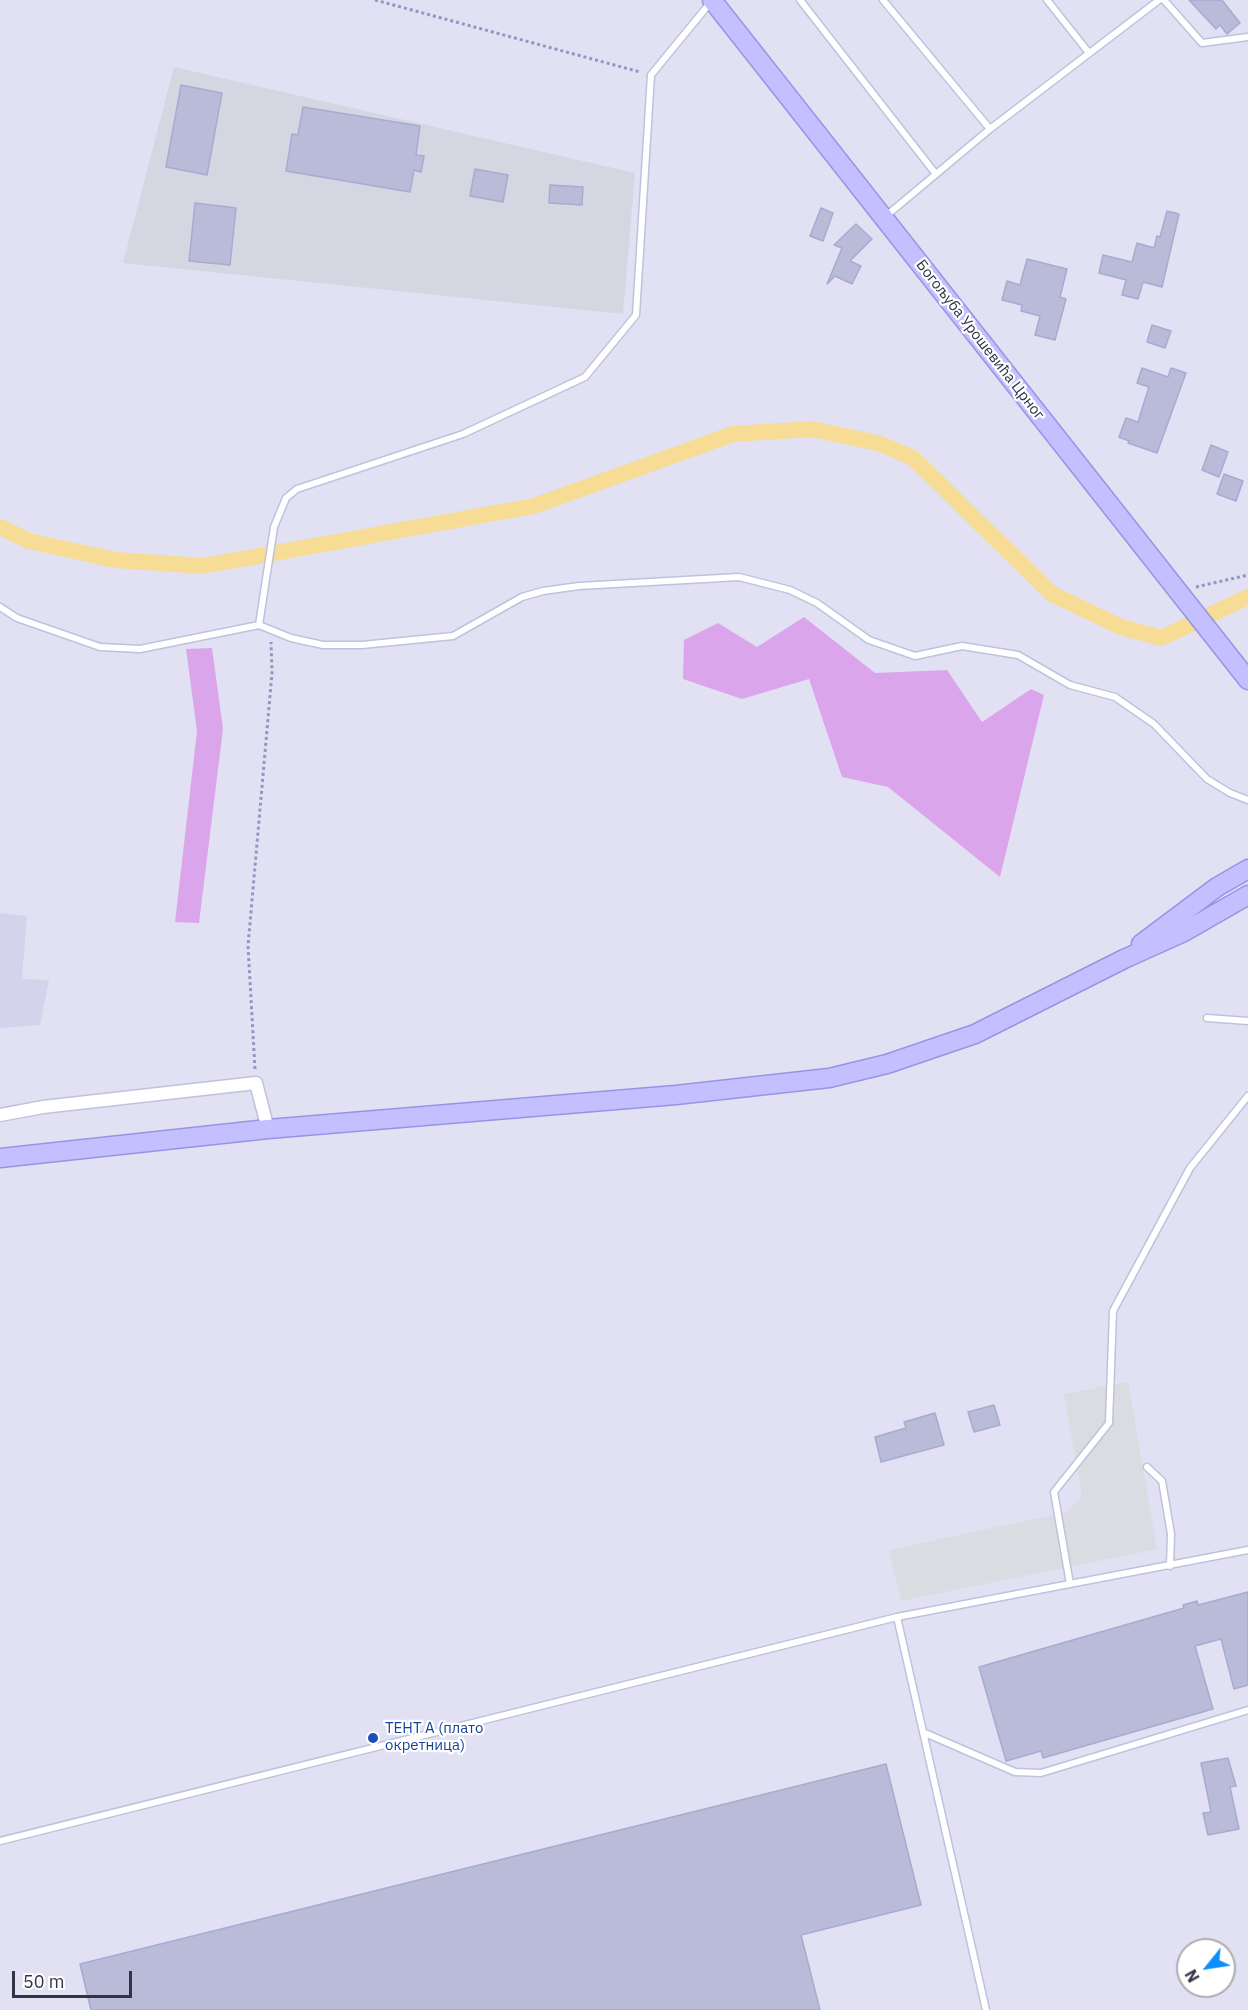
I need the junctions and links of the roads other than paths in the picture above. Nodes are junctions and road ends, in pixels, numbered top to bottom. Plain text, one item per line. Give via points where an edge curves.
1 (712, 0) edge
2 (800, 0) edge
3 (883, 0) edge
4 (1047, 0) edge
5 (1159, 0) edge
6 (1164, 0) edge
7 (1248, 37) edge
8 (1089, 53) junction
9 (990, 129) junction
10 (935, 173) junction
11 (883, 218) junction
12 (0, 607) edge
13 (259, 625) junction
14 (1248, 680) edge
15 (1248, 800) edge
16 (1248, 869) edge
17 (1248, 895) edge
18 (1124, 958) junction
19 (1208, 1018) dead end
20 (1248, 1021) edge
21 (1248, 1096) edge
22 (0, 1115) edge
23 (268, 1130) junction
24 (0, 1158) edge
25 (1147, 1467) dead end
26 (1248, 1550) edge
27 (1170, 1566) junction
28 (1070, 1584) junction
29 (897, 1617) junction
30 (1248, 1710) edge
31 (925, 1733) junction
32 (0, 1841) edge
33 (986, 2010) edge

1 - 11 main road, Богољуба Урошевића Црног
1 - 13 lane via 651,75 636,315 585,377 463,434 297,489 286,498 274,527
2 - 10 lane
3 - 9 lane
4 - 8 lane
5 - 8 lane
6 - 7 lane via 1202,43
8 - 9 lane
9 - 10 lane
10 - 11 lane
11 - 14 main road, Богољуба Урошевића Црног
12 - 13 lane via 17,618 100,647 140,649
13 - 15 lane via 323,645 362,645 453,636 522,597 543,591 739,578 790,590 817,603 868,640 915,656 962,646 1018,655 1070,685 1115,698 1154,724 1207,779
16 - 18 main road via 1172,919
17 - 18 main road via 1184,932
18 - 23 main road via 975,1035 829,1078
19 - 20 lane
21 - 28 lane via 1190,1168 1113,1311 1109,1423 1054,1492
22 - 23 street via 256,1083
23 - 24 main road
25 - 27 lane via 1162,1481 1171,1534
26 - 27 lane
27 - 28 lane
28 - 29 lane
29 - 31 lane
29 - 32 lane
30 - 31 lane via 1041,1773 1015,1772
31 - 33 lane

